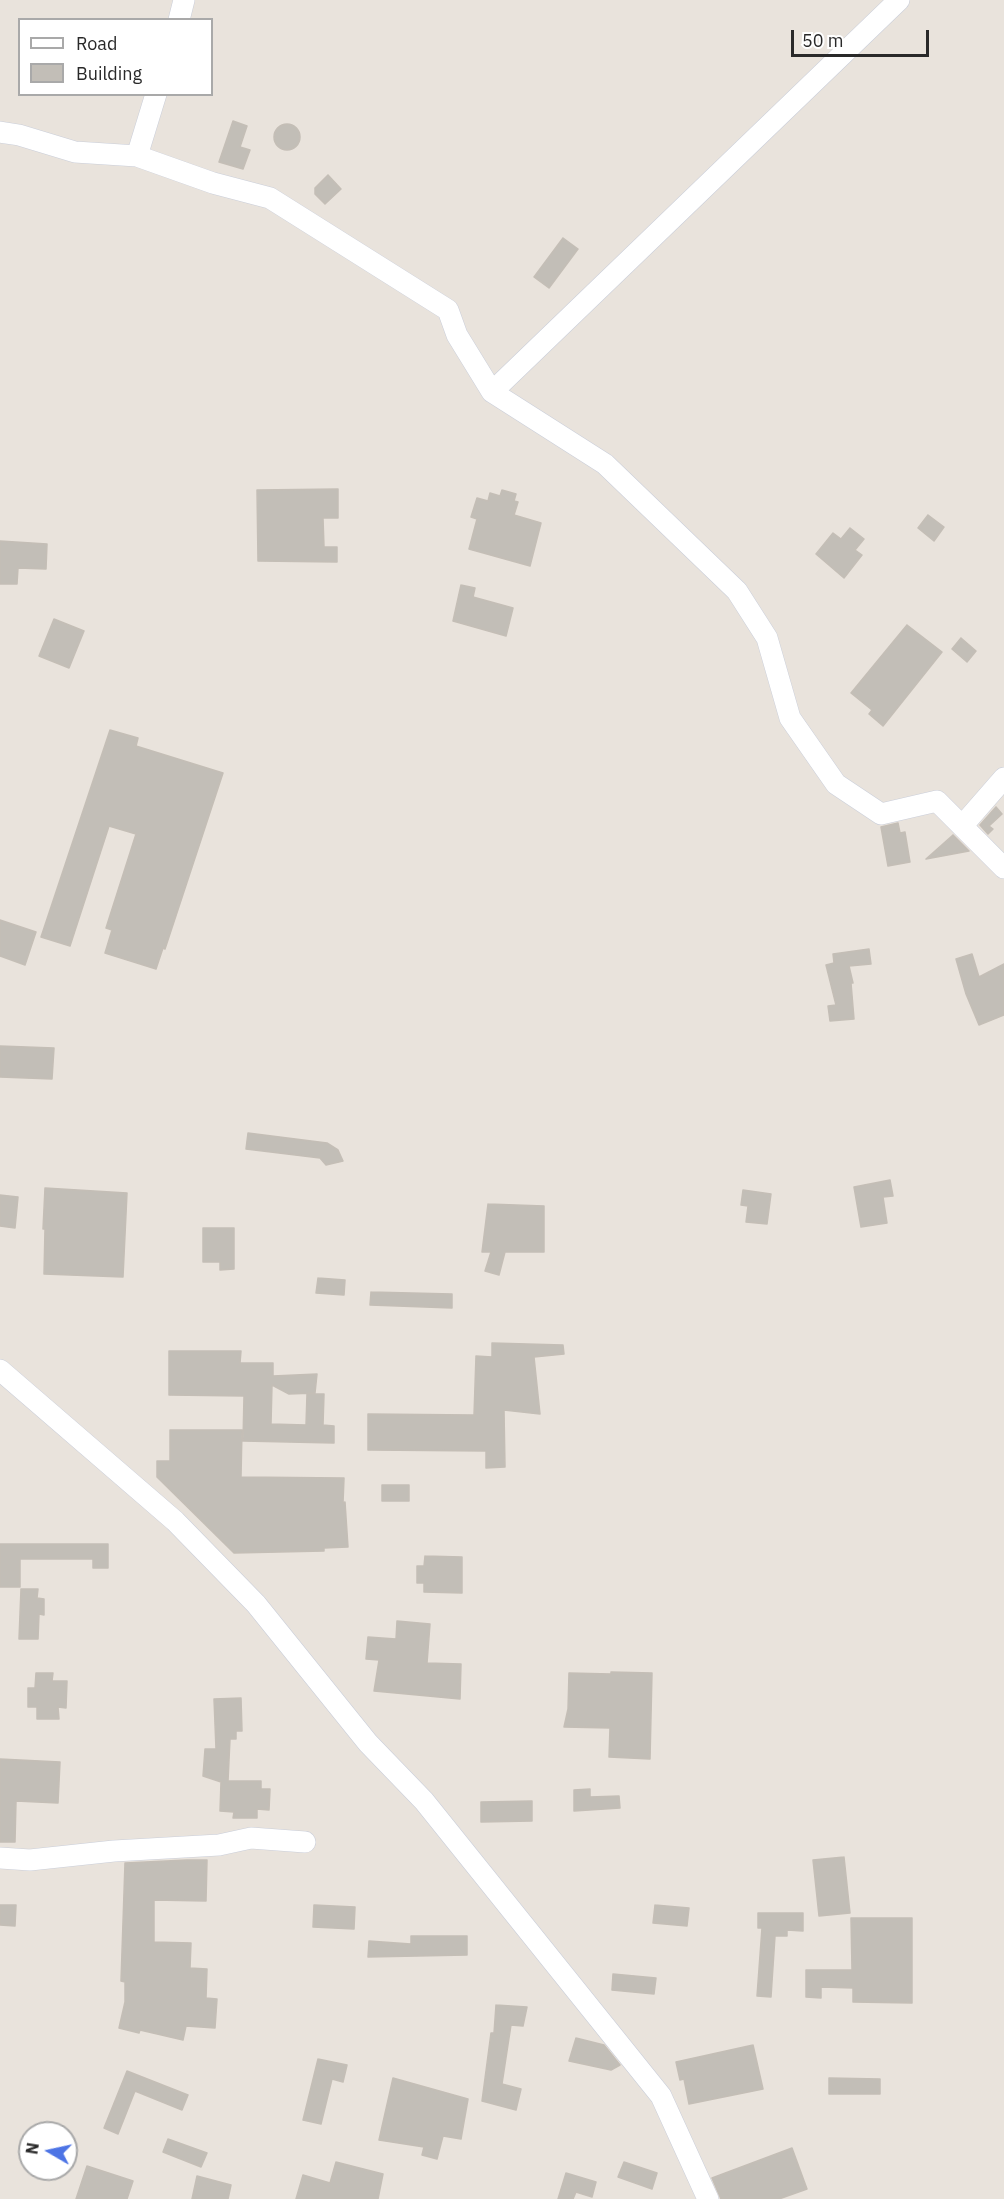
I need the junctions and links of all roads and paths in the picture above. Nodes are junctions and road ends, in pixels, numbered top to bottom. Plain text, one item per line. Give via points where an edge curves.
1 (184, 0) edge
2 (899, 0) edge
3 (180, 18) edge
4 (155, 96) edge
5 (0, 132) edge
6 (137, 156) junction
7 (492, 392) junction
8 (1004, 778) edge
9 (963, 825) junction
10 (1004, 868) edge
11 (0, 1370) edge
12 (305, 1842) dead end
13 (0, 1858) edge
14 (708, 2199) edge

1 - 3 street
2 - 7 street
4 - 6 street
5 - 6 street via 75,152
6 - 7 street via 270,198 448,310 457,335
7 - 9 street via 605,464 736,591 767,638 790,718 836,784 881,813 937,801
8 - 9 street
9 - 10 street
11 - 14 street via 183,1529 256,1604 368,1743 424,1801 661,2096
12 - 13 street via 251,1838 219,1845 30,1860

